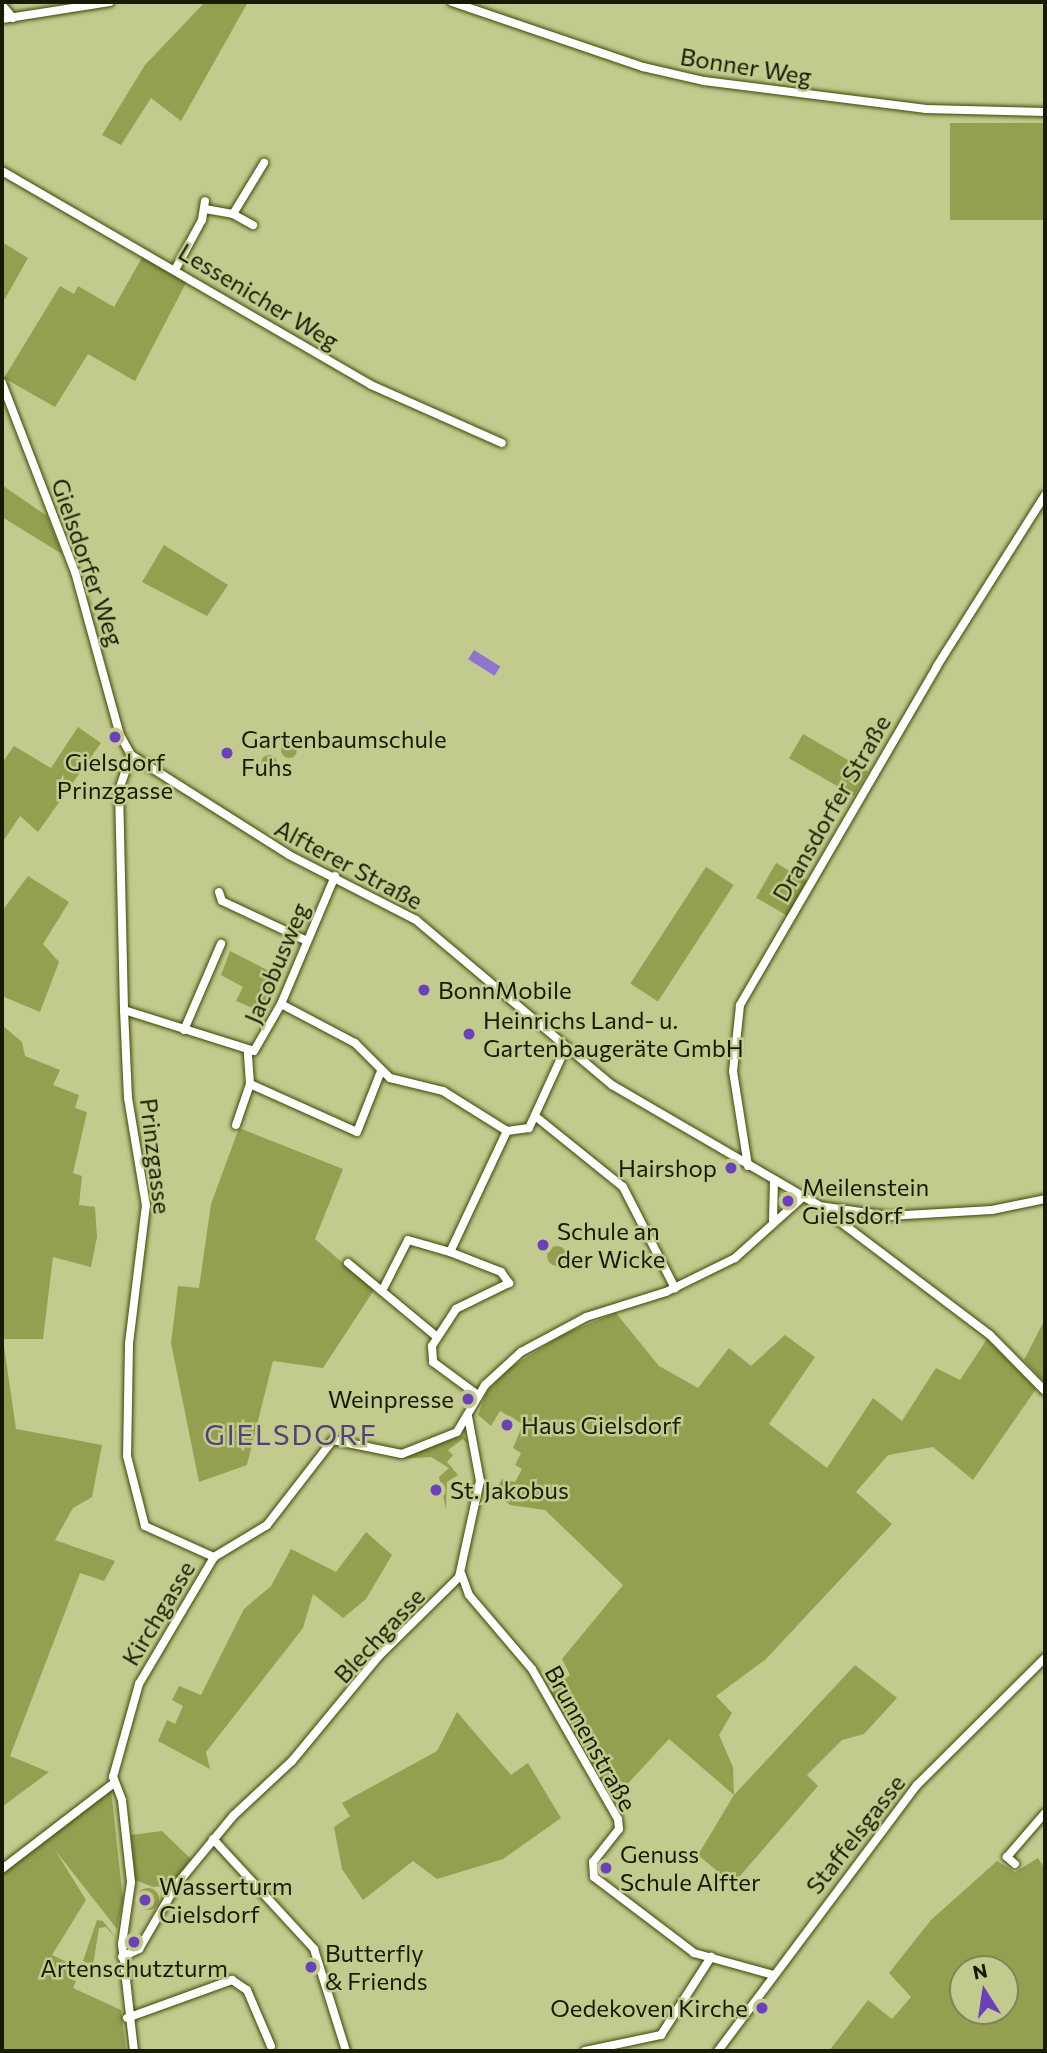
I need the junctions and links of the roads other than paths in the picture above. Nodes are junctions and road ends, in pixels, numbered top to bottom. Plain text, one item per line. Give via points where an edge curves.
1 (110, 2) edge
2 (452, 2) edge
3 (2, 5) edge
4 (13, 18) junction
5 (2, 19) edge
6 (1045, 112) edge
7 (264, 163) dead end
8 (2, 171) edge
9 (233, 214) junction
10 (253, 225) dead end
11 (176, 268) junction
12 (2, 383) edge
13 (502, 443) dead end
14 (1045, 495) edge
15 (131, 755) junction
16 (335, 876) junction
17 (219, 892) dead end
18 (305, 940) junction
19 (221, 944) dead end
20 (281, 1004) junction
21 (124, 1010) junction
22 (184, 1030) junction
23 (566, 1047) junction
24 (248, 1053) junction
25 (381, 1071) junction
26 (250, 1084) junction
27 (535, 1116) junction
28 (236, 1125) dead end
29 (507, 1131) junction
30 (748, 1166) junction
31 (774, 1180) junction
32 (803, 1197) junction
33 (1045, 1199) edge
34 (818, 1206) junction
35 (773, 1221) junction
36 (450, 1252) junction
37 (348, 1263) dead end
38 (675, 1288) junction
39 (382, 1291) junction
40 (436, 1336) junction
41 (1045, 1391) edge
42 (478, 1395) junction
43 (468, 1416) junction
44 (214, 1557) junction
45 (461, 1573) junction
46 (1045, 1658) edge
47 (114, 1783) junction
48 (1045, 1813) edge
49 (213, 1839) junction
50 (1015, 1864) dead end
51 (2, 1869) edge
52 (122, 1956) junction
53 (711, 1957) junction
54 (774, 1975) junction
55 (127, 2018) junction
56 (271, 2046) dead end
57 (134, 2051) edge
58 (346, 2051) edge
59 (585, 2051) edge
60 (718, 2051) edge

1 - 4 street
2 - 6 street, Bonner Weg via 680,76 926,109
3 - 4 street
4 - 5 street
7 - 9 street
8 - 11 street, Lessenicher Weg
9 - 10 street
9 - 11 street via 205,205
11 - 13 street, Lessenicher Weg via 371,385
12 - 15 street, Gielsdorfer Weg via 79,581 120,735
14 - 30 street, Dransdorfer Straße via 937,666 740,1005 733,1072
15 - 16 street, Alfterer Straße via 246,829
15 - 21 street, Prinzgasse via 119,789
16 - 18 street, Jacobusweg
16 - 23 street, Alfterer Straße via 416,920
17 - 18 street via 222,901
18 - 20 street, Jacobusweg
19 - 22 street
20 - 24 street, Jacobusweg via 262,1044
20 - 25 street via 355,1043
21 - 22 street, Jacobusweg
21 - 44 street, Prinzgasse via 128,1098 146,1205 129,1344 130,1472 145,1526
22 - 24 street, Jacobusweg
23 - 27 street
23 - 30 street, Alfterer Straße via 648,1111
24 - 26 street
25 - 26 street via 357,1132
25 - 29 street via 443,1091
26 - 28 street
27 - 29 street via 522,1133
27 - 38 street via 623,1187
29 - 36 street
30 - 31 street, Alfterer Straße
31 - 32 street, Alfterer Straße
31 - 35 street
32 - 34 street, Alfterer Straße
32 - 35 street, Kirchgasse
33 - 34 street via 992,1210 888,1216
34 - 41 street, Alfterer Straße via 989,1335
35 - 38 street, Kirchgasse via 741,1254
36 - 39 street via 408,1240
36 - 40 street via 501,1272 509,1283 456,1309
37 - 39 street
38 - 42 street, Kirchgasse via 550,1335 501,1367
39 - 40 street
40 - 42 street via 432,1360
42 - 43 street, Kirchgasse
43 - 44 street, Kirchgasse via 457,1432 402,1454 333,1440 267,1525
43 - 45 street via 480,1481
44 - 47 street, Kirchgasse via 139,1684
45 - 49 street, Blechgasse
45 - 53 street, Brunnenstraße via 468,1595 537,1677 618,1819 619,1829 593,1862 594,1877 672,1941
46 - 54 street, Staffelsgasse via 937,1762
47 - 51 street
47 - 52 street via 122,1800 131,1882
48 - 50 street via 1007,1857
49 - 52 street, Blechgasse via 139,1949
49 - 58 street via 314,1948
52 - 55 street
53 - 54 street, Brunnenstraße
53 - 59 street via 661,2035
54 - 60 street, Staffelsgasse
55 - 56 street via 232,1980 247,1990
55 - 57 street

